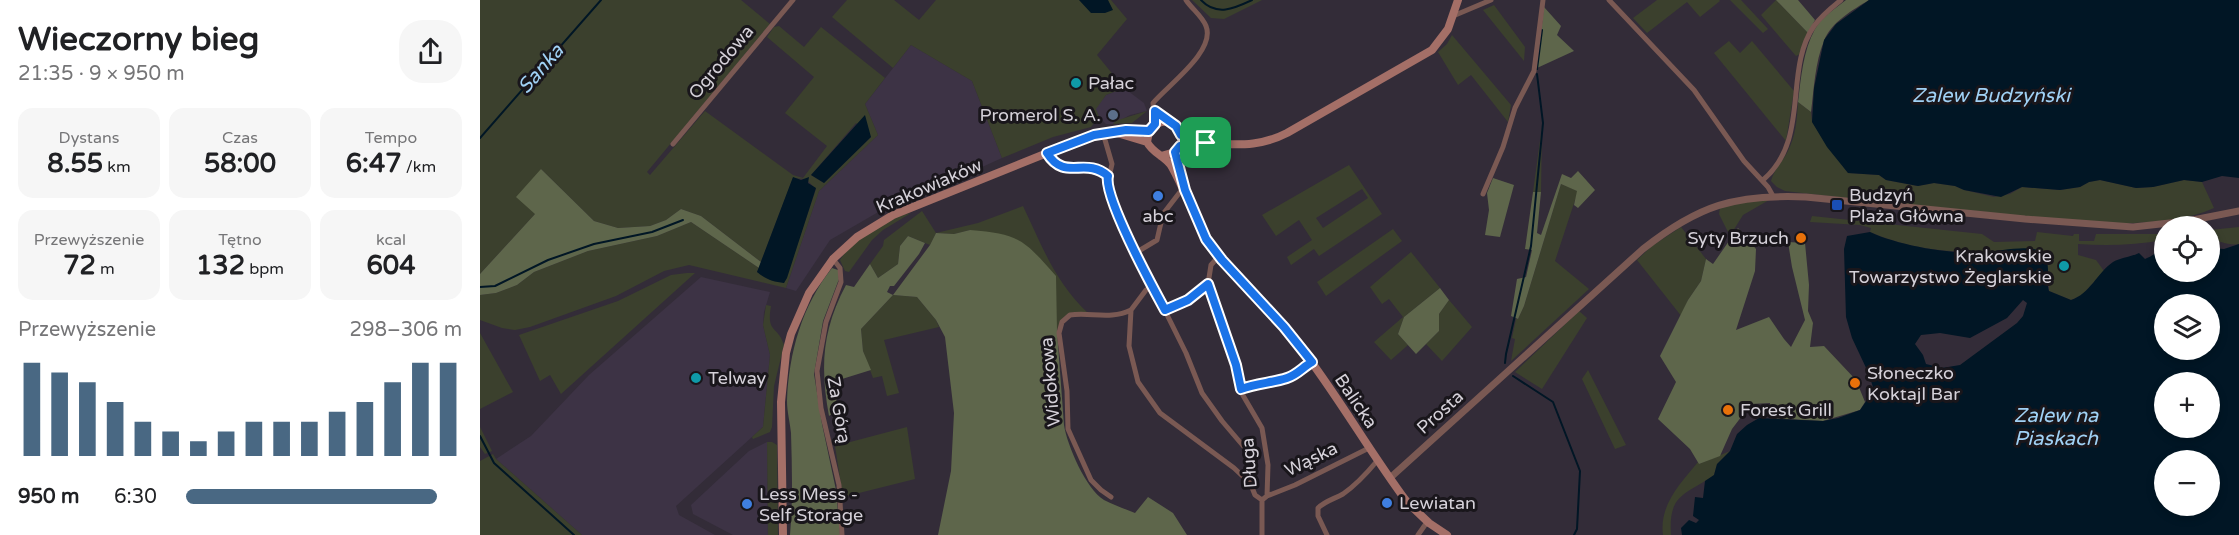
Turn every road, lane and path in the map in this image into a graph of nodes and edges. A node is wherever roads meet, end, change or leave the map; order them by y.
1 (793, 0) edge
2 (1186, 0) edge
3 (1458, 0) edge
4 (1491, 0) edge
5 (1543, 0) edge
6 (1609, 0) edge
7 (1841, 0) edge
8 (1453, 16) junction
9 (1155, 111) junction
10 (1167, 122) junction
11 (1152, 128) junction
12 (1115, 132) junction
13 (1103, 134) junction
14 (1181, 135) junction
15 (1147, 142) junction
16 (1206, 143) junction
17 (673, 144) dead end
18 (1178, 149) junction
19 (1047, 153) junction
20 (1161, 156) junction
21 (1108, 176) junction
22 (1763, 180) junction
23 (1185, 190) junction
24 (1483, 194) dead end
25 (1773, 196) junction
26 (2239, 211) edge
27 (1137, 252) junction
28 (1219, 256) junction
29 (833, 259) junction
30 (1208, 284) junction
31 (1152, 286) junction
32 (1131, 310) junction
33 (1165, 310) junction
34 (1312, 362) junction
35 (1241, 389) junction
36 (1369, 448) junction
37 (1377, 461) junction
38 (1390, 478) junction
39 (1251, 485) junction
40 (1112, 497) dead end
41 (1265, 498) junction
42 (1429, 524) junction
43 (783, 535) edge
44 (842, 535) edge
45 (1262, 535) edge
46 (1327, 535) edge
47 (1418, 535) edge
48 (1447, 535) edge

1 - 17 street, Ogrodowa
2 - 9 street
3 - 8 main road
4 - 8 street
5 - 24 street
6 - 22 street
7 - 22 street
8 - 16 main road
9 - 10 street
9 - 11 street
10 - 11 main road
10 - 14 main road
11 - 12 main road, Krakowiaków
11 - 15 main road
12 - 13 main road, Krakowiaków
12 - 15 main road, Krakowiaków
13 - 19 main road, Krakowiaków
13 - 21 street
14 - 16 main road
14 - 18 main road
15 - 20 main road
16 - 18 main road
18 - 20 main road
18 - 23 main road, Balicka
19 - 21 street
19 - 29 main road, Krakowiaków
20 - 23 main road, Balicka
21 - 27 street
22 - 25 street
23 - 27 street
23 - 28 main road, Balicka
25 - 26 street, Prosta
25 - 38 street, Prosta
27 - 31 street
28 - 30 street
28 - 34 main road, Balicka
29 - 43 main road, Krakowiaków
29 - 44 street, Za Górą
30 - 33 street
30 - 35 street, Długa
31 - 32 street
31 - 33 street
32 - 39 street
32 - 40 street, Widokowa
33 - 39 street
34 - 35 street
34 - 36 main road, Balicka
35 - 41 street, Długa
36 - 37 main road, Balicka
36 - 41 street, Wąska
37 - 38 main road, Balicka
37 - 46 street
38 - 42 main road, Balicka
39 - 41 street
41 - 45 street, Długa
42 - 47 street
42 - 48 main road, Balicka

